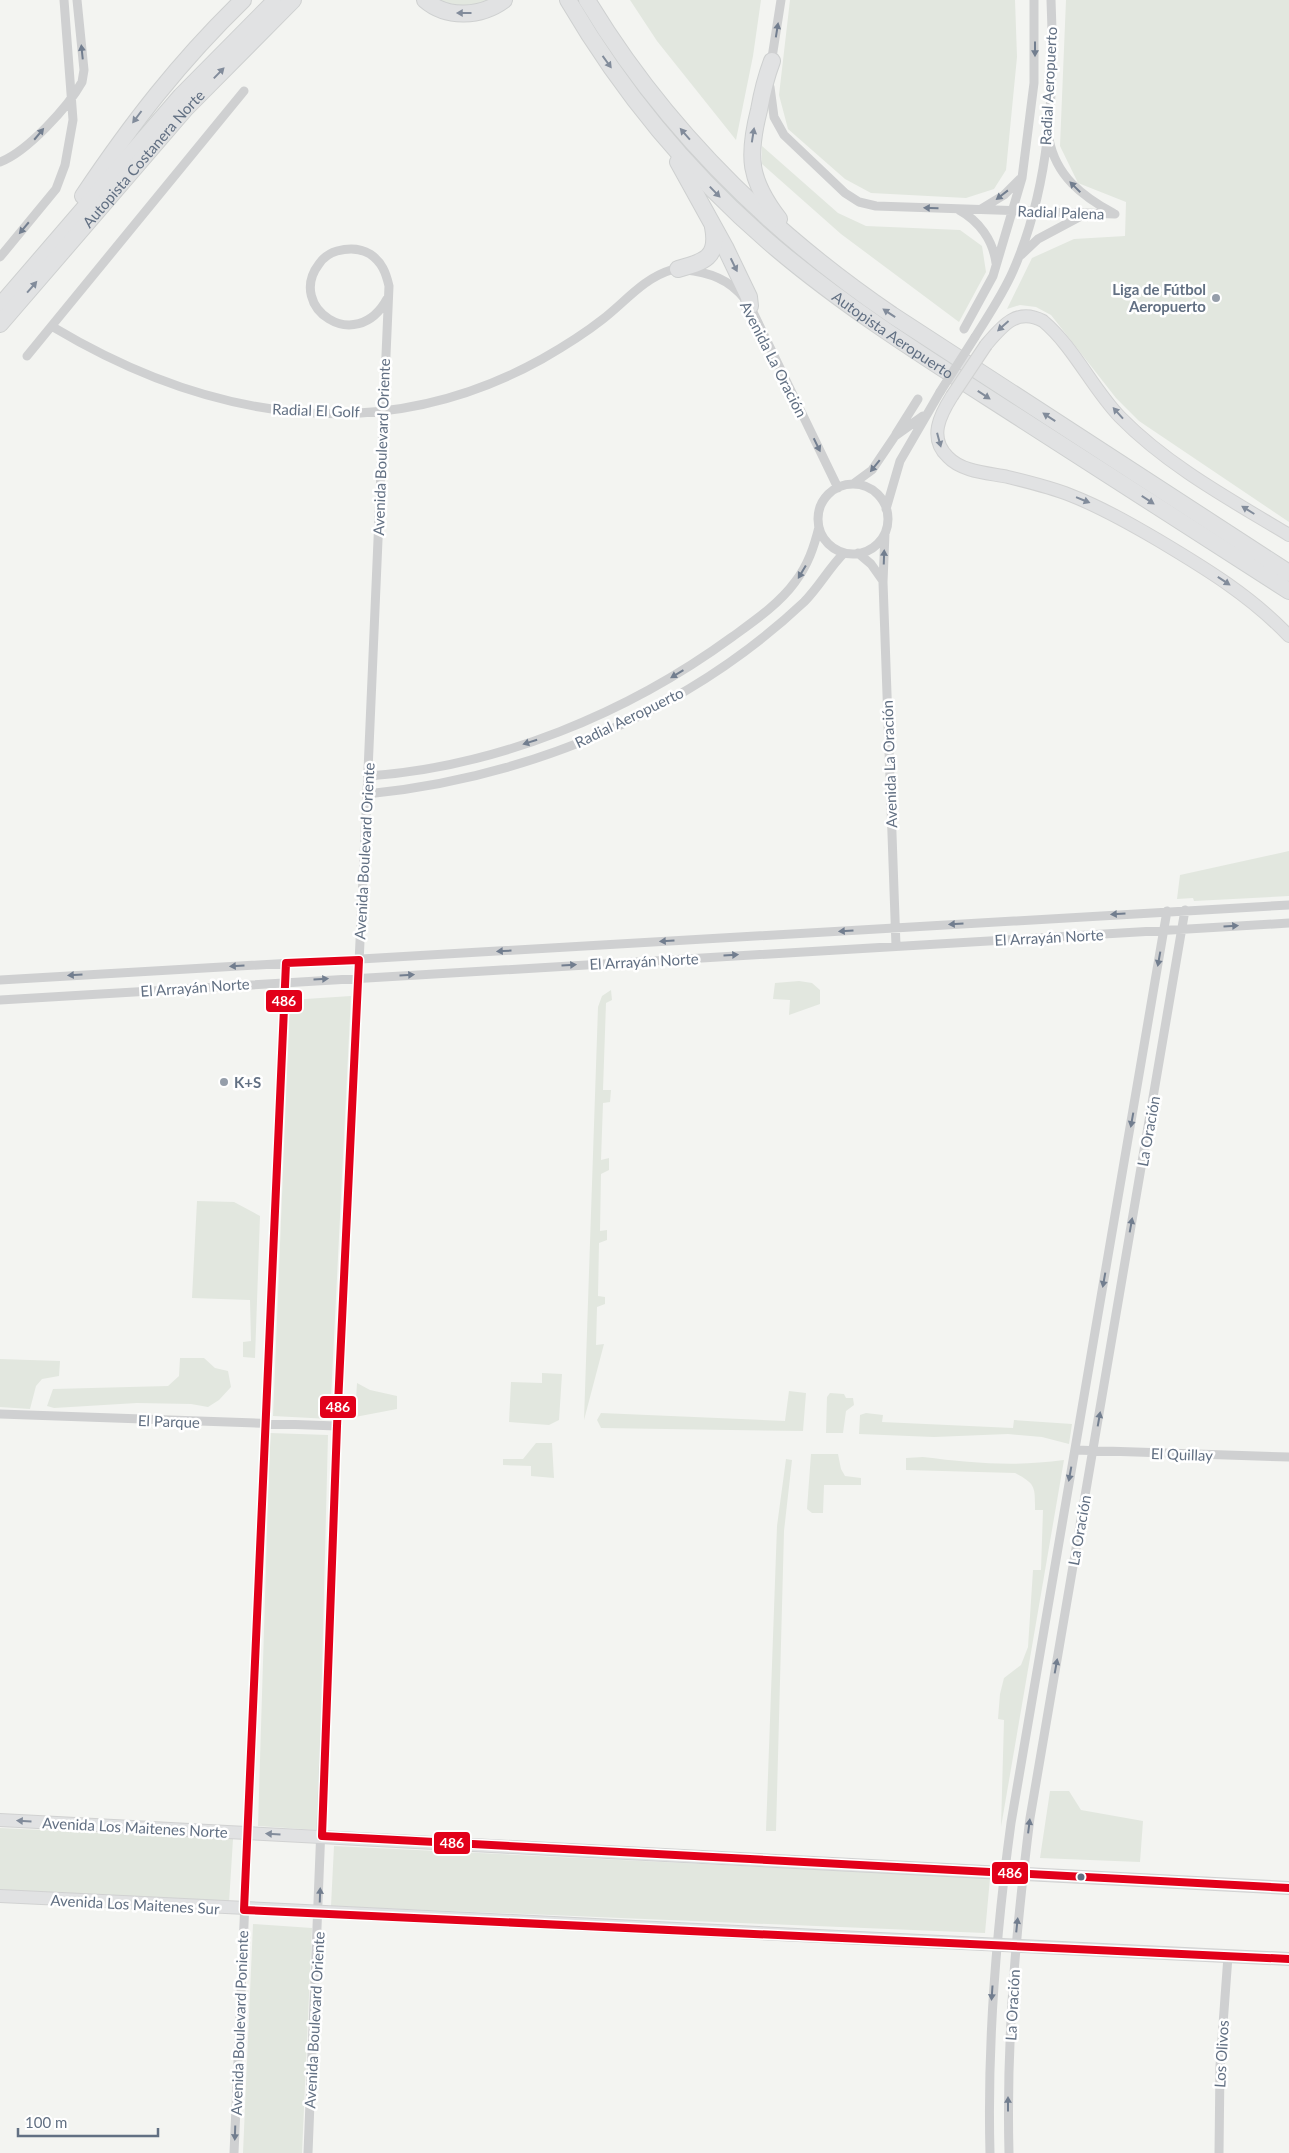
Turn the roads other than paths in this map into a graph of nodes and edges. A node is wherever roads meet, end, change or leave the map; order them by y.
1 (64, 0) edge
2 (77, 0) edge
3 (243, 0) edge
4 (276, 0) edge
5 (293, 0) edge
6 (425, 0) edge
7 (504, 0) edge
8 (568, 0) edge
9 (587, 0) edge
10 (781, 0) edge
11 (1034, 0) edge
12 (1051, 0) edge
13 (772, 61) junction
14 (244, 91) dead end
15 (71, 97) junction
16 (659, 130) junction
17 (1048, 134) junction
18 (0, 162) edge
19 (1022, 178) junction
20 (958, 209) junction
21 (980, 209) junction
22 (1012, 211) junction
23 (1034, 212) junction
24 (1085, 214) junction
25 (713, 227) junction
26 (56, 240) junction
27 (794, 242) junction
28 (0, 257) edge
29 (1019, 258) junction
30 (996, 265) junction
31 (678, 268) junction
32 (386, 299) junction
33 (0, 306) edge
34 (750, 306) junction
35 (0, 324) edge
36 (53, 327) junction
37 (964, 329) dead end
38 (27, 356) dead end
39 (946, 394) junction
40 (918, 399) dead end
41 (931, 406) junction
42 (382, 411) junction
43 (895, 436) junction
44 (853, 484) junction
45 (838, 488) junction
46 (886, 509) junction
47 (819, 527) junction
48 (885, 533) junction
49 (1289, 536) edge
50 (844, 553) junction
51 (858, 553) junction
52 (1258, 562) junction
53 (1289, 565) edge
54 (1289, 573) edge
55 (883, 582) junction
56 (1289, 591) edge
57 (1289, 601) edge
58 (1289, 636) edge
59 (368, 776) junction
60 (368, 794) junction
61 (1289, 904) edge
62 (1185, 910) junction
63 (1167, 911) junction
64 (1289, 922) edge
65 (895, 928) junction
66 (1182, 929) junction
67 (1164, 930) junction
68 (896, 946) junction
69 (359, 960) junction
70 (286, 963) junction
71 (358, 978) junction
72 (0, 980) edge
73 (285, 981) junction
74 (0, 1000) edge
75 (0, 1414) edge
76 (265, 1424) junction
77 (337, 1426) junction
78 (1075, 1450) junction
79 (1093, 1451) junction
80 (1289, 1457) edge
81 (0, 1820) edge
82 (248, 1832) junction
83 (322, 1836) junction
84 (1004, 1872) junction
85 (1023, 1874) junction
86 (1289, 1888) edge
87 (0, 1896) edge
88 (244, 1910) junction
89 (319, 1913) junction
90 (996, 1944) junction
91 (1015, 1945) junction
92 (1228, 1956) junction
93 (1289, 1959) edge
94 (234, 2153) edge
95 (308, 2153) edge
96 (990, 2153) edge
97 (1009, 2153) edge
98 (1219, 2153) edge

1 - 15 street
15 -> 2 street
3 -> 26 highway
4 - 26 highway, Autopista Costanera Norte
35 -> 5 highway, Autopista Costanera Norte
7 -> 6 highway
8 -> 16 highway, Autopista Aeropuerto
27 -> 9 highway, Autopista Aeropuerto
13 -> 10 street, Radial Palena
11 -> 19 street, Radial Aeropuerto
12 - 17 street, Radial Aeropuerto
20 -> 13 street, Radial Palena
27 -> 13 highway
14 - 36 street
18 -> 15 street
15 -> 28 street
16 - 25 highway
16 -> 52 highway, Autopista Aeropuerto
17 - 23 street, Radial Aeropuerto
24 -> 17 street, Radial Palena
19 -> 21 street
19 - 22 street, Radial Aeropuerto
20 - 21 street, Radial Palena
20 - 30 street
21 - 22 street, Radial Palena
22 - 23 street, Radial Palena
22 - 30 street, Radial Aeropuerto
23 - 24 street, Radial Palena
23 - 29 street, Radial Aeropuerto
24 - 29 street, Radial Aeropuerto
25 - 31 highway
25 -> 34 highway
26 - 33 highway, Autopista Costanera Norte
52 -> 27 highway, Autopista Aeropuerto
29 - 39 street, Radial Aeropuerto, bridge
30 - 37 street, Radial Aeropuerto
31 - 34 street, Avenida La Oración
31 - 42 street, Radial El Golf
32 - 32 street
32 - 42 street, Avenida Boulevard Oriente
34 -> 45 street, Avenida La Oración
36 - 38 street
36 - 42 street, Radial El Golf
39 - 41 street, Radial Aeropuerto
49 -> 39 street, bridge
39 -> 58 street
40 - 43 street, Radial Aeropuerto
41 - 43 street, Radial Aeropuerto
41 - 46 street, Radial Aeropuerto
42 - 59 street, Avenida Boulevard Oriente
43 -> 44 street, Radial Aeropuerto
44 - 45 street
44 - 46 street
45 - 47 street
46 - 48 street
47 - 50 street
47 -> 59 street, Radial Aeropuerto
48 - 51 street
55 -> 48 street, Avenida La Oración
50 - 51 street
50 - 60 street, Radial Aeropuerto
51 - 55 street
52 - 53 highway
52 - 54 highway, Autopista Aeropuerto
52 - 56 highway, Autopista Aeropuerto
52 - 57 highway
55 - 65 street, Avenida La Oración
59 - 60 street, Avenida Boulevard Oriente
60 - 69 street, Avenida Boulevard Oriente
61 - 62 street, El Arrayán Norte
62 - 63 street, El Arrayán Norte
62 - 66 street, La Oración
63 -> 65 street, El Arrayán Norte
63 - 67 street, La Oración
66 -> 64 street, El Arrayán Norte
65 - 68 street, Avenida La Oración
65 -> 69 street, El Arrayán Norte
66 - 67 street, El Arrayán Norte
79 -> 66 street, La Oración
67 - 68 street, El Arrayán Norte
67 -> 78 street, La Oración
71 -> 68 street, El Arrayán Norte
69 - 70 street, El Arrayán Norte
69 - 71 street, Avenida Boulevard Oriente
70 -> 72 street, El Arrayán Norte
70 - 73 street, Avenida Boulevard Poniente
73 -> 71 street, El Arrayán Norte
71 - 77 street, Avenida Boulevard Oriente
73 - 74 street, El Arrayán Norte
73 - 76 street, Avenida Boulevard Poniente
75 - 76 street, El Parque
76 - 77 street, El Parque
76 - 82 street, Avenida Boulevard Poniente
77 - 83 street, Avenida Boulevard Oriente
78 - 79 street, El Quillay
78 -> 84 street, La Oración
79 - 80 street, El Quillay
85 -> 79 street, La Oración
82 -> 81 street, Avenida Los Maitenes Norte
83 -> 82 street, Avenida Los Maitenes Norte
82 - 88 street, Avenida Boulevard Poniente
83 - 84 street, Avenida Los Maitenes Norte
89 -> 83 street, Avenida Boulevard Oriente
84 - 85 street, Avenida Los Maitenes Norte
84 - 90 street, La Oración
85 - 86 street, Avenida Los Maitenes Norte
91 -> 85 street, La Oración
87 - 88 street, Avenida Los Maitenes Sur
88 - 89 street, Avenida Los Maitenes Sur
88 -> 94 street, Avenida Boulevard Poniente
89 - 90 street, Avenida Los Maitenes Sur
89 - 95 street, Avenida Boulevard Oriente
90 - 91 street, Avenida Los Maitenes Sur
90 -> 96 street, La Oración
91 - 92 street, Avenida Los Maitenes Sur
97 -> 91 street, La Oración
92 - 93 street, Avenida Los Maitenes Sur
92 - 98 street, Los Olivos

